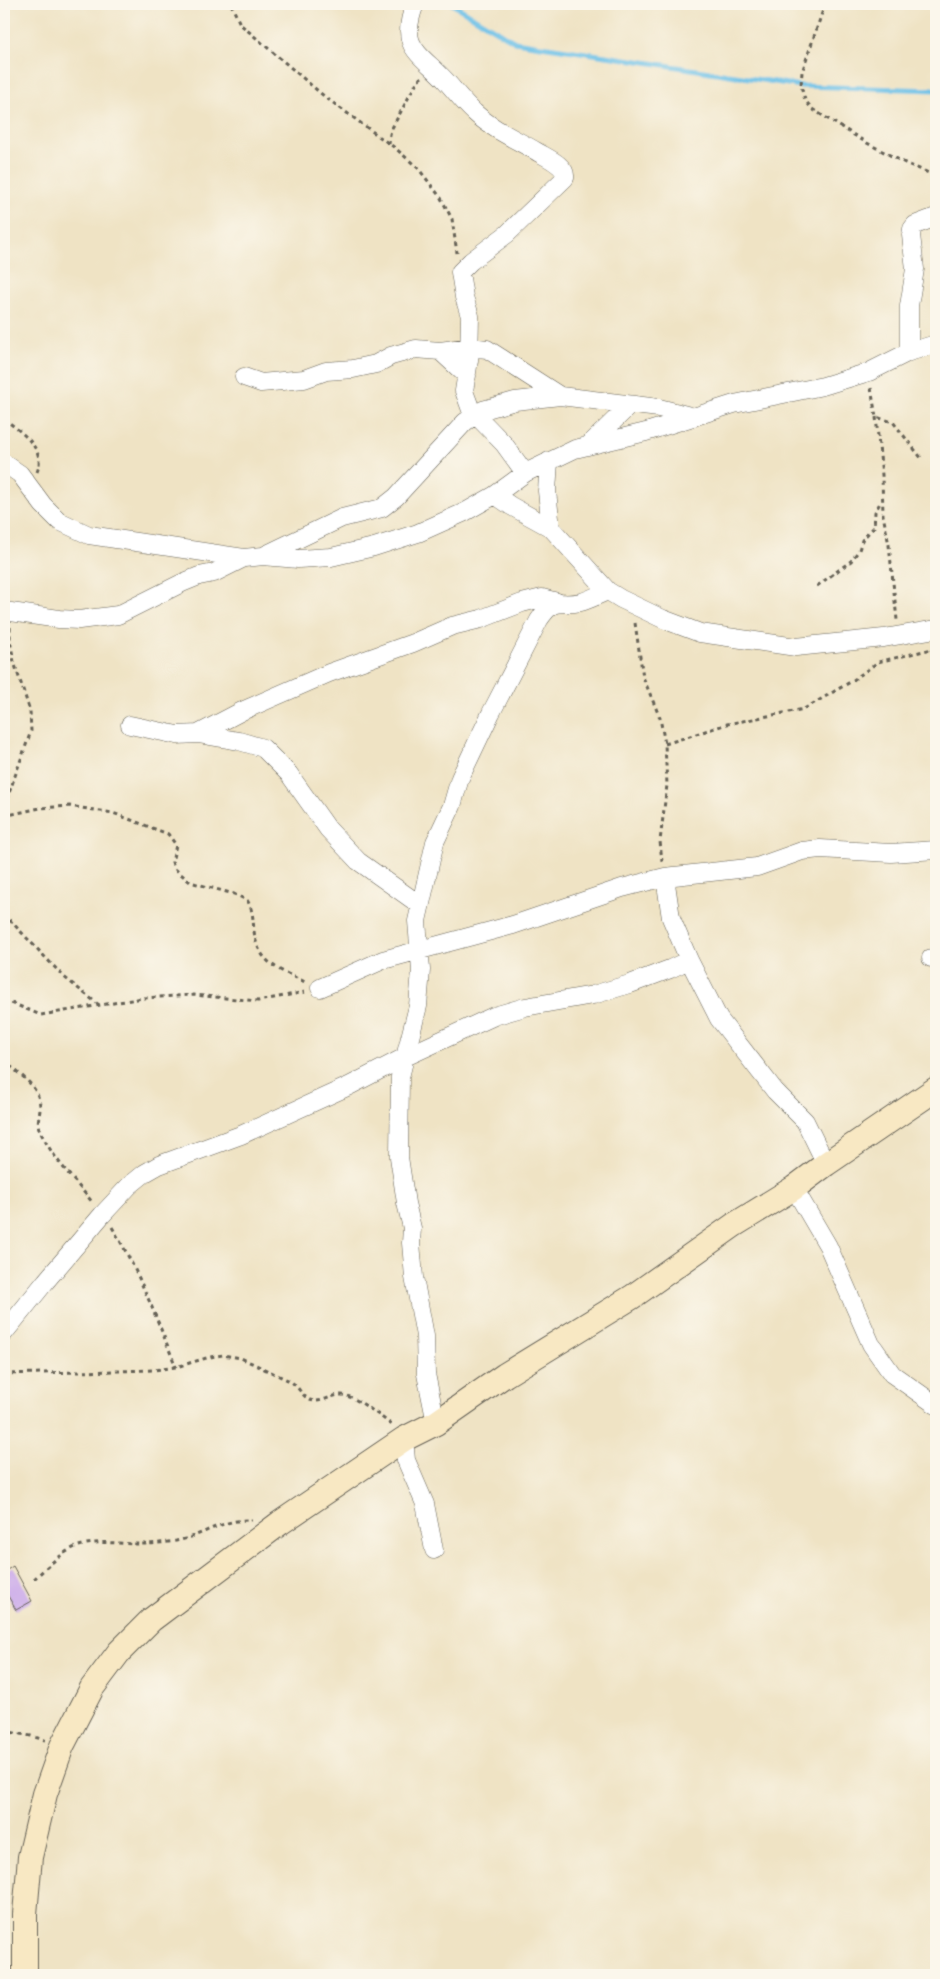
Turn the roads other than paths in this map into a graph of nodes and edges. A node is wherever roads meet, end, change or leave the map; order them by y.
1 (415, 4) edge
2 (936, 217) edge
3 (936, 344) edge
4 (470, 347) junction
5 (440, 351) junction
6 (909, 352) junction
7 (467, 376) junction
8 (244, 377) dead end
9 (560, 396) junction
10 (630, 405) junction
11 (476, 414) junction
12 (694, 417) junction
13 (588, 446) junction
14 (549, 461) junction
15 (4, 463) edge
16 (525, 473) junction
17 (495, 495) junction
18 (551, 528) junction
19 (264, 556) junction
20 (244, 558) junction
21 (614, 595) junction
22 (557, 602) junction
23 (7, 611) edge
24 (936, 629) edge
25 (130, 725) dead end
26 (198, 734) junction
27 (936, 850) edge
28 (665, 877) junction
29 (420, 905) junction
30 (419, 950) junction
31 (689, 960) junction
32 (320, 988) road end
33 (405, 1057) junction
34 (936, 1090) edge
35 (826, 1164) junction
36 (794, 1188) junction
37 (4, 1333) edge
38 (936, 1405) edge
39 (436, 1423) junction
40 (404, 1438) junction
41 (434, 1550) dead end
42 (25, 1975) edge

1 - 4 street
2 - 6 street
3 - 6 street
4 - 5 street
4 - 7 street
4 - 9 street
5 - 7 street
5 - 8 street
6 - 12 street
7 - 11 street
9 - 10 street
9 - 11 street
10 - 12 street
10 - 13 street
11 - 16 street
11 - 19 street
12 - 13 street
13 - 14 street
14 - 16 street
14 - 18 street
15 - 20 street
16 - 17 street
17 - 18 street
17 - 19 street
18 - 21 street
19 - 20 street
20 - 23 street
21 - 22 street
21 - 24 street
22 - 26 street
22 - 29 street
25 - 26 street
26 - 29 street
27 - 28 street
28 - 30 street
28 - 31 street
29 - 30 street
30 - 32 street
30 - 33 street
31 - 33 street
31 - 35 street
33 - 37 street
33 - 39 street
34 - 35 street
35 - 36 street
36 - 38 street
36 - 39 street
39 - 40 street
40 - 41 street
40 - 42 street

